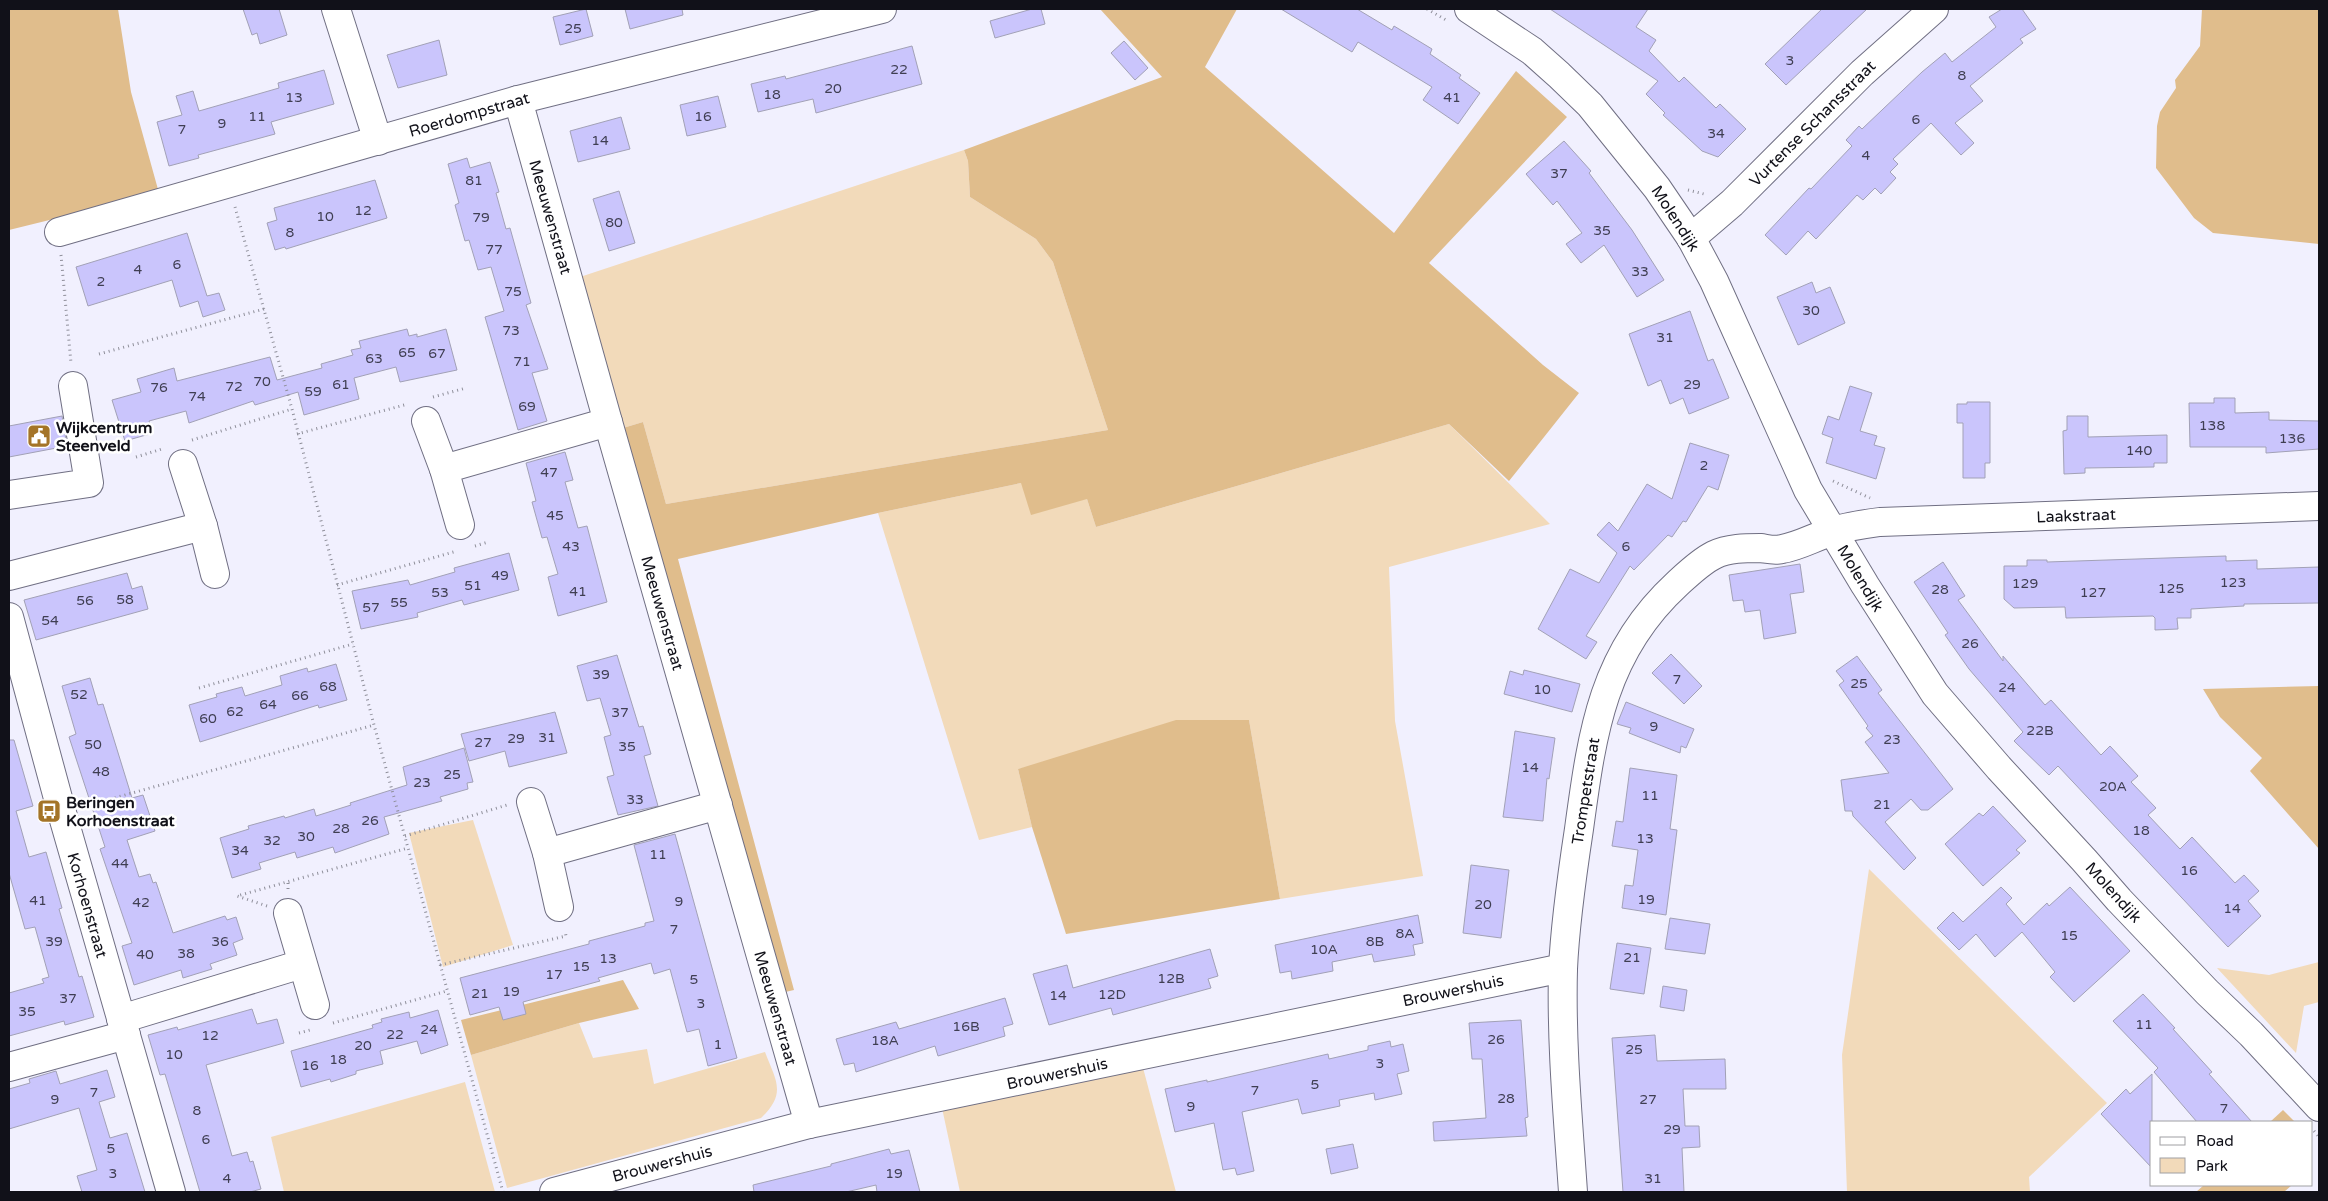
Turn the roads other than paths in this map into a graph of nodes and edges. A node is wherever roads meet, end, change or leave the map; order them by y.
1 (336, 9) edge
2 (882, 9) edge
3 (1934, 9) edge
4 (1462, 17) edge
5 (518, 100) junction
6 (378, 141) junction
7 (60, 232) road end
8 (1691, 238) junction
9 (73, 386) road end
10 (422, 407) road end
11 (608, 422) junction
12 (179, 451) road end
13 (444, 469) junction
14 (9, 495) edge
15 (2319, 506) edge
16 (203, 526) junction
17 (1833, 531) junction
18 (467, 540) road end
19 (215, 574) dead end
20 (9, 576) edge
21 (9, 618) edge
22 (12, 647) edge
23 (531, 802) road end
24 (718, 805) junction
25 (547, 853) junction
26 (559, 906) road end
27 (288, 913) road end
28 (302, 964) junction
29 (1563, 968) junction
30 (320, 1019) road end
31 (124, 1027) junction
32 (9, 1067) edge
33 (2319, 1107) edge
34 (809, 1124) junction
35 (171, 1192) edge
36 (554, 1192) edge
37 (1573, 1192) edge

1 - 6 street
2 - 5 street, Roerdompstraat
3 - 8 street, Vurtense Schansstraat
4 - 8 street, Molendijk
5 - 6 street, Roerdompstraat
5 - 11 street, Meeuwenstraat
6 - 7 street, Roerdompstraat
8 - 17 street, Molendijk
9 - 14 street
10 - 13 street
11 - 13 street
11 - 24 street, Meeuwenstraat
12 - 16 street
13 - 18 street
15 - 17 street, Laakstraat
16 - 19 street
16 - 20 street
17 - 29 street, Trompetstraat
17 - 33 street, Molendijk
21 - 22 street, Korhoenstraat
22 - 31 street, Korhoenstraat
23 - 25 street
24 - 25 street
24 - 34 street, Meeuwenstraat
25 - 26 street
27 - 28 street
28 - 30 street
28 - 31 street
29 - 34 street, Brouwershuis
29 - 37 street, Trompetstraat
31 - 32 street
31 - 35 street, Korhoenstraat
34 - 36 street, Brouwershuis

